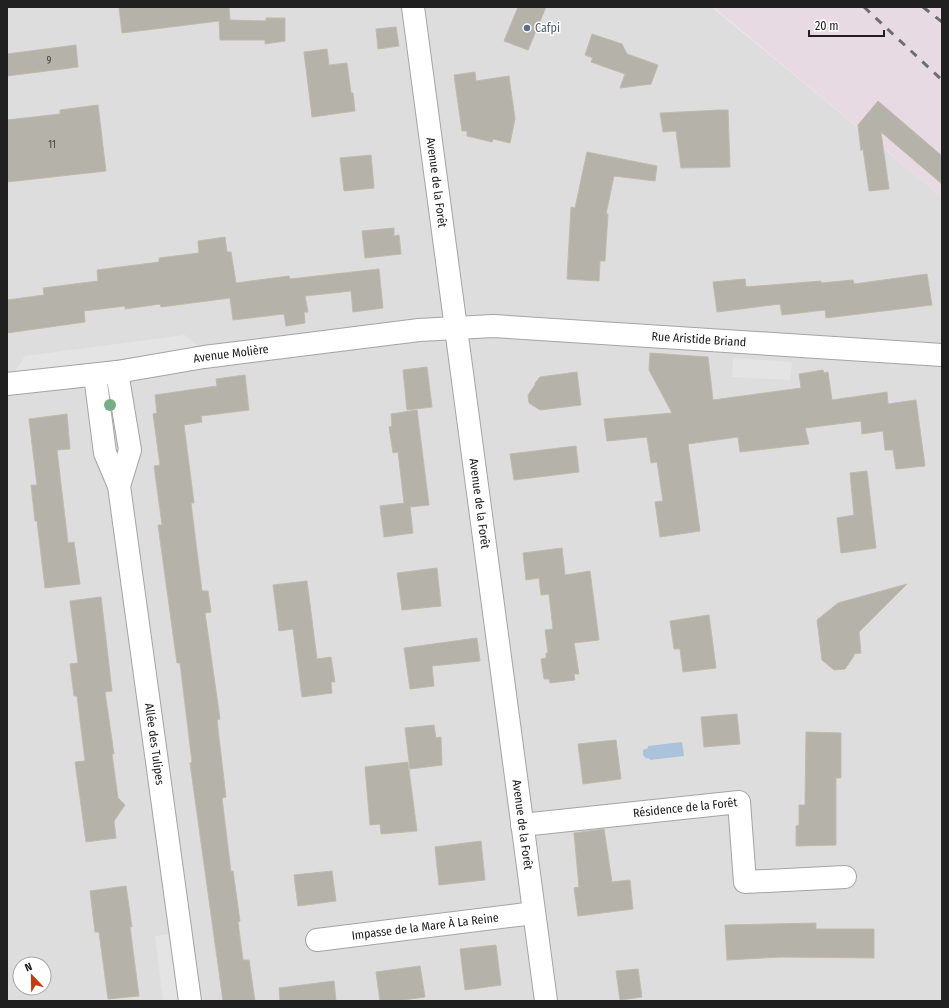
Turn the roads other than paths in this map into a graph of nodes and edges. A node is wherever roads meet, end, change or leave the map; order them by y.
1 (413, 7) edge
2 (456, 328) junction
3 (942, 355) edge
4 (117, 372) junction
5 (95, 375) junction
6 (7, 384) edge
7 (120, 486) junction
8 (522, 825) junction
9 (845, 877) dead end
10 (534, 912) junction
11 (316, 940) dead end
12 (190, 1001) edge
13 (546, 1001) edge

1 - 2 street, Avenue de la Forêt
2 - 3 street, Rue Aristide Briand
2 - 4 street, Avenue Molière
2 - 8 street, Avenue de la Forêt
4 - 5 street, Avenue Molière
4 - 7 street, Allée des Tulipes
5 - 6 street, Avenue Molière
5 - 7 street, Allée des Tulipes
7 - 12 street, Allée des Tulipes
8 - 9 street, Résidence de la Forêt
8 - 10 street, Avenue de la Forêt
10 - 11 street, Impasse de la Mare À La Reine
10 - 13 street, Avenue de la Forêt

